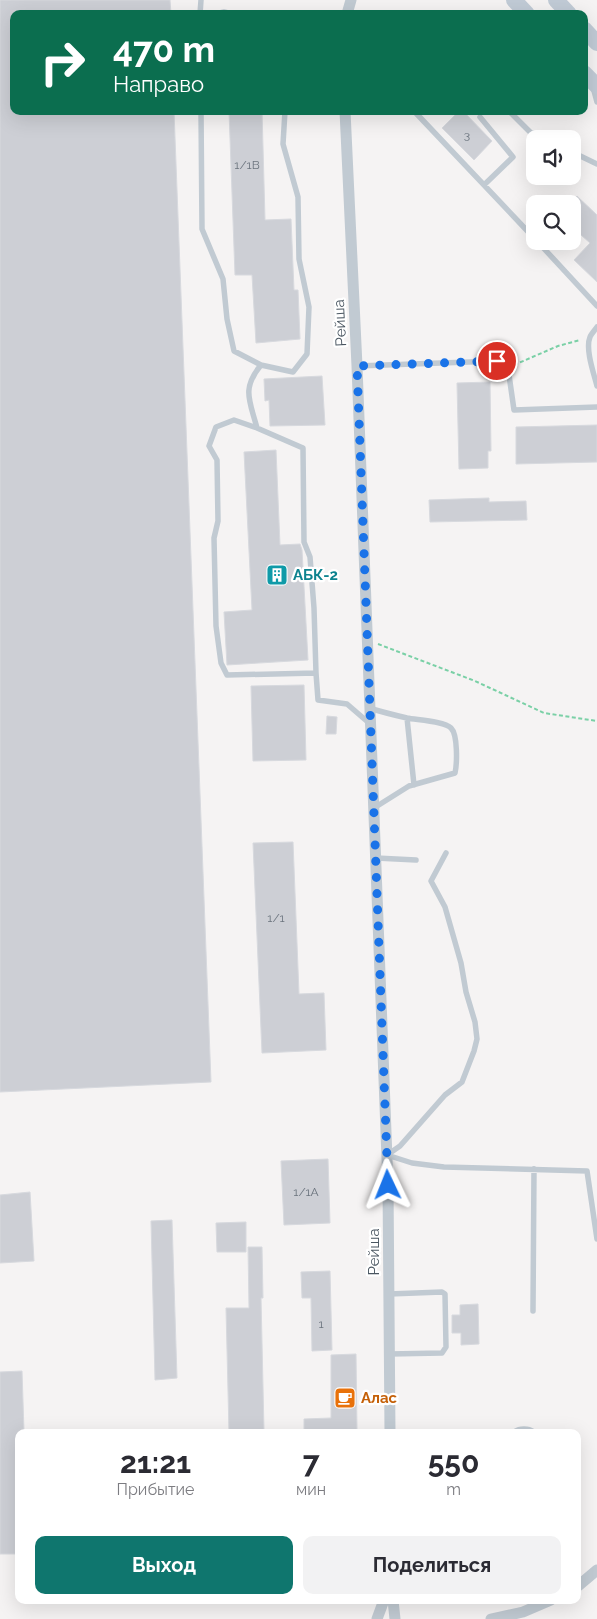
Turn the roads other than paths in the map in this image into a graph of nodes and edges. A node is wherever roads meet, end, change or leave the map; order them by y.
1 (514, 0) edge
2 (556, 0) edge
3 (523, 10) edge
4 (565, 10) edge
5 (588, 33) edge
6 (597, 43) edge
7 (591, 80) edge
8 (597, 102) edge
9 (201, 115) edge
10 (285, 115) edge
11 (345, 115) edge
12 (418, 115) edge
13 (513, 115) edge
14 (480, 117) dead end
15 (528, 130) edge
16 (581, 156) edge
17 (597, 164) edge
18 (484, 184) junction
19 (526, 229) edge
20 (545, 250) edge
21 (597, 306) edge
22 (597, 327) edge
23 (260, 366) junction
24 (357, 366) junction
25 (597, 386) edge
26 (597, 407) edge
27 (257, 428) junction
28 (316, 673) junction
29 (369, 708) junction
30 (408, 718) junction
31 (369, 723) junction
32 (414, 785) junction
33 (373, 809) junction
34 (446, 853) dead end
35 (375, 858) junction
36 (416, 860) dead end
37 (387, 1155) junction
38 (534, 1169) junction
39 (597, 1239) edge
40 (389, 1294) junction
41 (533, 1311) dead end
42 (389, 1354) junction
43 (390, 1429) edge
44 (597, 1570) edge
45 (581, 1583) edge
46 (383, 1604) edge
47 (393, 1604) edge
48 (542, 1604) edge
49 (377, 1619) edge
50 (395, 1619) edge
51 (491, 1619) edge

1 - 3 main road
2 - 4 main road
5 - 6 main road
7 - 8 lane
9 - 23 lane
10 - 23 lane
11 - 24 street, Рейша
12 - 18 lane
13 - 15 lane
14 - 18 lane
16 - 17 lane
18 - 19 lane
20 - 21 lane
22 - 25 lane
23 - 27 lane
24 - 26 lane
24 - 29 street, Рейша
27 - 28 lane
27 - 28 lane
28 - 31 lane
29 - 30 lane
29 - 31 street, Рейша
30 - 32 lane
30 - 32 lane
31 - 33 street, Рейша
32 - 33 lane
33 - 35 street, Рейша
34 - 37 lane
35 - 36 lane
35 - 37 street, Рейша
37 - 38 lane
37 - 40 street, Рейша
38 - 39 lane
38 - 41 lane
40 - 42 street, Рейша
40 - 42 lane
42 - 43 street, Рейша
44 - 45 street
46 - 49 street
47 - 50 street
48 - 51 street

